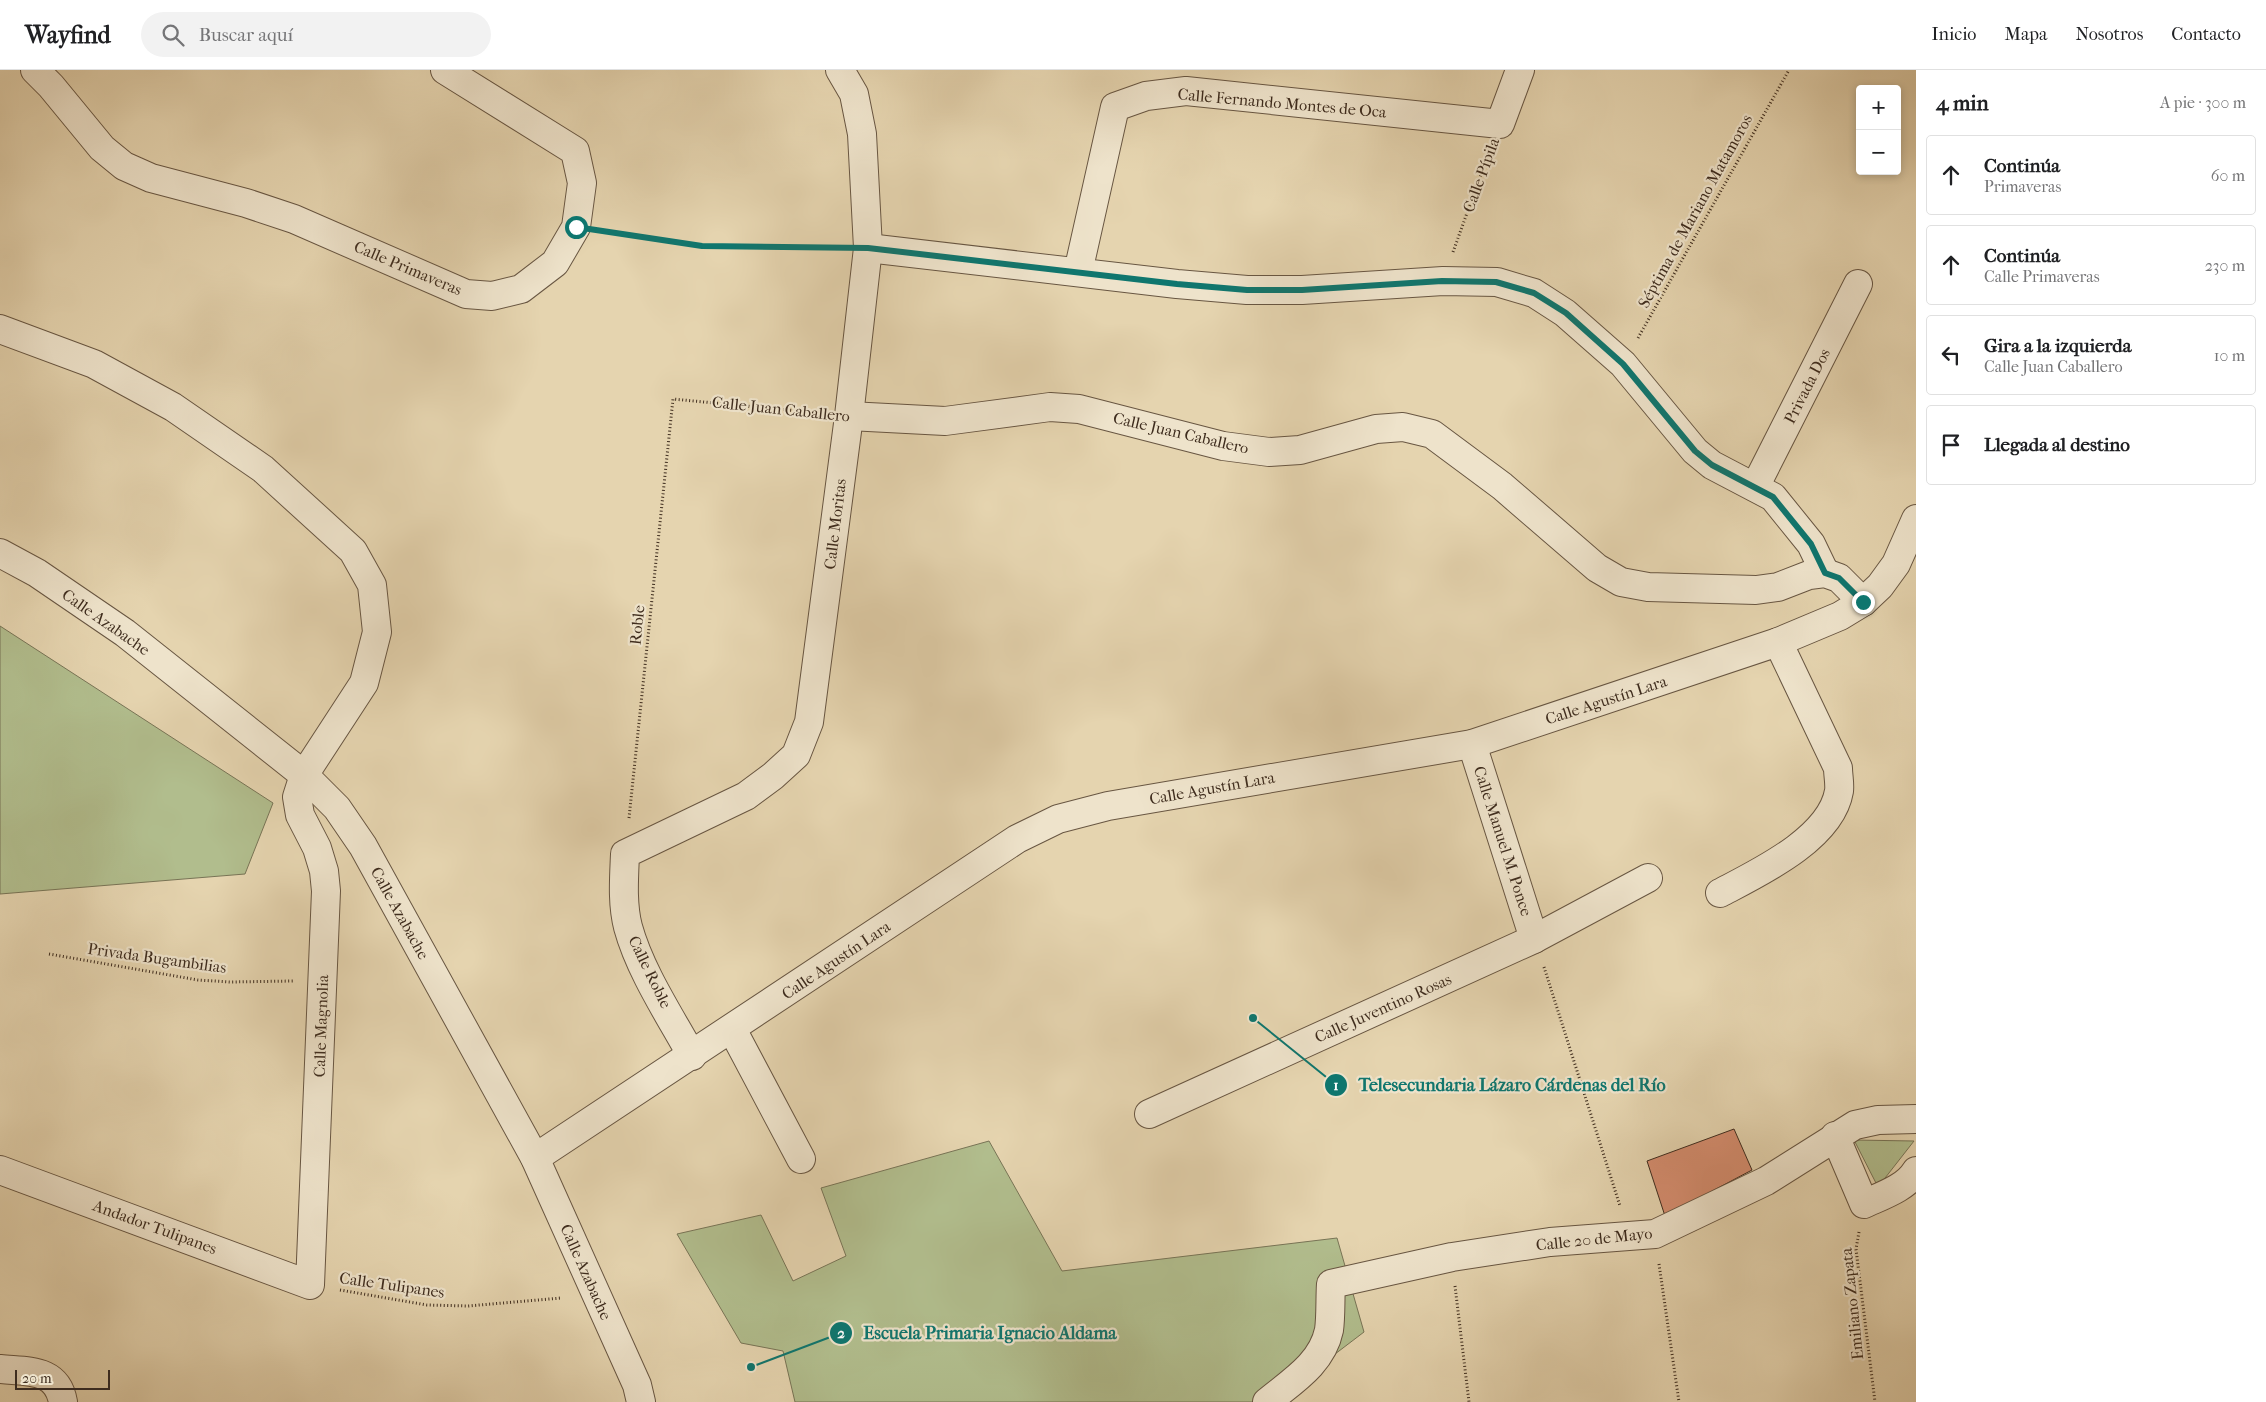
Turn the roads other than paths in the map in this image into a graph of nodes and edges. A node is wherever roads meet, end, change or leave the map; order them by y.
1 (35, 70) edge
2 (445, 70) edge
3 (840, 70) edge
4 (1520, 70) edge
5 (1500, 124) joint
6 (868, 248) junction
7 (1078, 272) junction
8 (1858, 284) dead end
9 (0, 329) edge
10 (849, 416) junction
11 (1755, 487) junction
12 (1916, 519) edge
13 (0, 554) edge
14 (1906, 560) edge
15 (1825, 573) junction
16 (1863, 602) junction
17 (1778, 642) junction
18 (1472, 744) junction
19 (304, 775) junction
20 (625, 854) joint
21 (1648, 878) dead end
22 (1720, 893) dead end
23 (1534, 938) junction
24 (732, 1029) junction
25 (692, 1056) junction
26 (1149, 1114) dead end
27 (1916, 1119) edge
28 (1835, 1136) junction
29 (535, 1158) junction
30 (801, 1159) dead end
31 (0, 1170) edge
32 (1916, 1171) edge
33 (310, 1285) joint
34 (0, 1368) edge
35 (59, 1391) edge
36 (641, 1402) edge
37 (1267, 1402) edge

1 - 2 street, Calle Primaveras
3 - 6 street, Calle Moritas
4 - 5 street, Calle Pípila
5 - 7 street, Calle Fernando Montes de Oca
6 - 7 street
6 - 10 street, Calle Moritas
7 - 11 street
8 - 11 street, Privada Dos
9 - 19 street, Calle Magnolia
10 - 15 street, Calle Juan Caballero
10 - 20 street, Calle Moritas
11 - 15 street
12 - 14 street, Calle Agustín Lara
13 - 19 street, Calle Azabache
14 - 16 street, Calle Agustín Lara
15 - 16 street
16 - 17 street, Calle Agustín Lara
17 - 18 street, Calle Agustín Lara
17 - 22 street
18 - 23 street, Calle Manuel M. Ponce
18 - 24 street, Calle Agustín Lara
19 - 29 street, Calle Azabache
19 - 33 street, Calle Magnolia
20 - 25 street, Calle Roble
21 - 23 street, Calle Juventino Rosas
23 - 26 street, Calle Juventino Rosas
24 - 25 street, Calle Agustín Lara
24 - 30 street
25 - 29 street, Calle Agustín Lara
27 - 28 street, Calle 20 de Mayo
28 - 32 street
28 - 37 street, Calle 20 de Mayo
29 - 36 street, Calle Azabache
31 - 33 street, Andador Tulipanes
34 - 35 street

